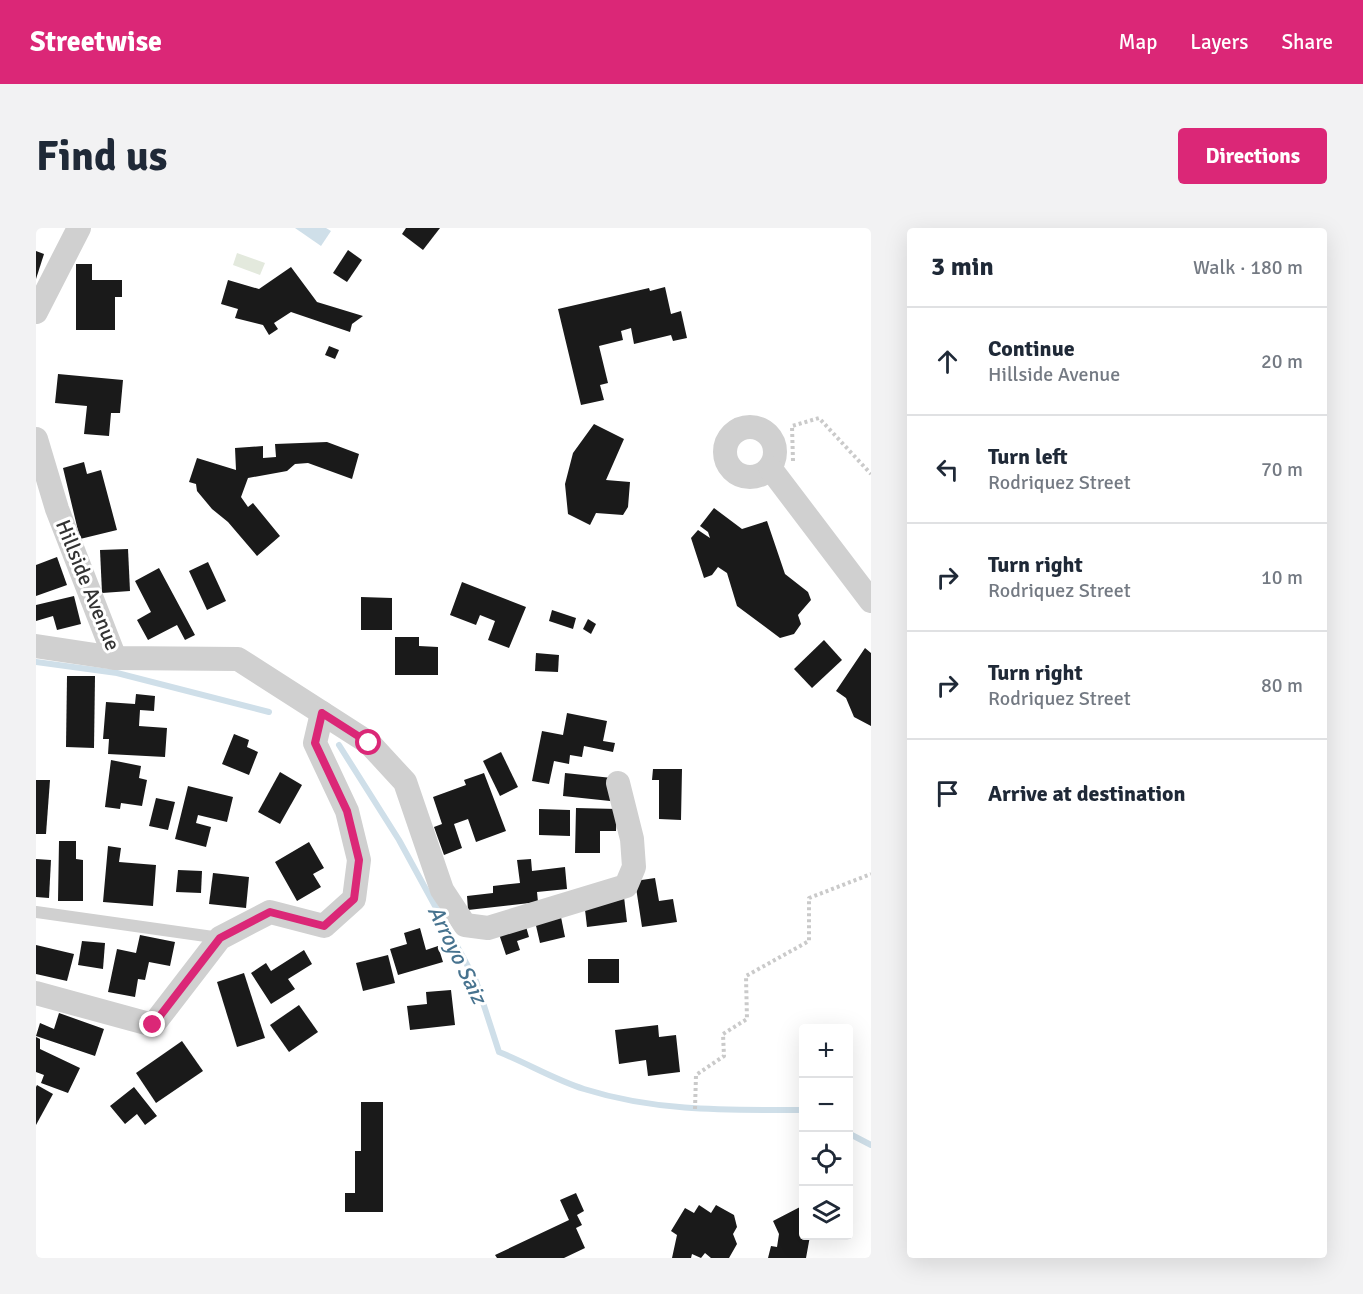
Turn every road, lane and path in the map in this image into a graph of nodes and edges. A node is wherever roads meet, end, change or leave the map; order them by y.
1 (79, 228) edge
2 (36, 312) edge
3 (36, 439) edge
4 (770, 468) dead end
5 (798, 469) dead end
6 (871, 474) edge
7 (871, 601) edge
8 (36, 646) edge
9 (115, 658) junction
10 (322, 713) junction
11 (618, 783) dead end
12 (871, 874) edge
13 (36, 912) edge
14 (220, 938) junction
15 (36, 993) edge
16 (695, 1109) dead end

1 - 2 street
3 - 9 street, Hillside Avenue
4 - 7 street
5 - 6 path
8 - 9 street
9 - 10 street, Hillside Avenue
10 - 11 street, Hillside Avenue
10 - 14 street
12 - 16 path
13 - 14 lane
14 - 15 street

